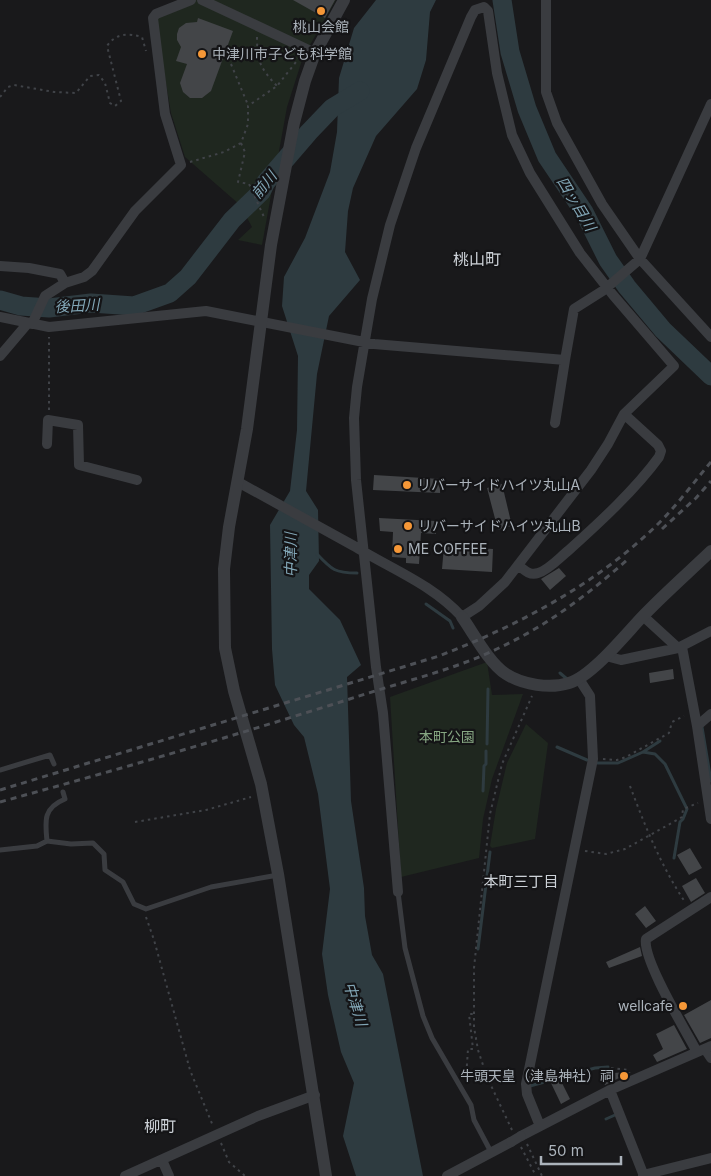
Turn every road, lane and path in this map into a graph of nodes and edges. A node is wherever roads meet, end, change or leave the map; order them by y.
1 (191, 0) edge
2 (202, 0) edge
3 (344, 0) edge
4 (546, 0) edge
5 (257, 37) dead end
6 (310, 51) junction
7 (147, 54) dead end
8 (231, 64) dead end
9 (277, 86) junction
10 (0, 97) edge
11 (711, 104) edge
12 (248, 106) junction
13 (241, 143) junction
14 (181, 164) junction
15 (265, 219) dead end
16 (638, 261) junction
17 (0, 266) edge
18 (65, 284) junction
19 (610, 284) junction
20 (0, 317) edge
21 (31, 322) junction
22 (266, 322) junction
23 (49, 327) junction
24 (711, 337) edge
25 (361, 341) junction
26 (0, 356) edge
27 (565, 360) junction
28 (624, 414) junction
29 (48, 420) junction
30 (555, 423) dead end
31 (48, 444) dead end
32 (137, 480) dead end
33 (238, 482) junction
34 (711, 551) edge
35 (364, 552) junction
36 (518, 565) junction
37 (643, 616) junction
38 (462, 617) junction
39 (711, 631) edge
40 (680, 647) junction
41 (606, 656) junction
42 (578, 679) junction
43 (537, 684) junction
44 (693, 712) junction
45 (711, 714) edge
46 (697, 726) junction
47 (593, 759) junction
48 (54, 764) dead end
49 (0, 770) edge
50 (630, 786) dead end
51 (63, 792) dead end
52 (263, 793) junction
53 (688, 806) dead end
54 (711, 819) edge
55 (135, 822) dead end
56 (649, 836) junction
57 (47, 841) junction
58 (575, 849) junction
59 (0, 850) edge
60 (278, 874) junction
61 (398, 892) joint
62 (711, 897) edge
63 (142, 907) junction
64 (690, 910) junction
65 (474, 1014) junction
66 (704, 1049) edge
67 (711, 1058) edge
68 (462, 1088) junction
69 (610, 1090) junction
70 (315, 1095) junction
71 (540, 1126) junction
72 (217, 1134) junction
73 (519, 1141) junction
74 (491, 1153) junction
75 (711, 1158) edge
76 (162, 1160) junction
77 (460, 1173) edge
78 (125, 1176) edge
79 (169, 1176) edge
80 (245, 1176) edge
81 (326, 1176) edge
82 (447, 1176) edge
83 (536, 1176) edge
84 (542, 1176) edge
85 (644, 1176) edge

1 - 14 street
2 - 6 street
3 - 6 street
4 - 16 street
5 - 9 path
6 - 9 path
6 - 22 street
7 - 10 path
8 - 12 path
9 - 12 path
11 - 16 street
12 - 13 path
13 - 14 path
13 - 15 path
14 - 18 street
16 - 19 street
16 - 24 street
17 - 18 street
18 - 21 street
19 - 25 street
19 - 27 street
19 - 28 street
20 - 21 street
21 - 23 street
21 - 26 street
22 - 23 street
22 - 25 street
22 - 33 street
23 - 29 path
25 - 27 street
25 - 35 street
27 - 30 street
28 - 36 street
28 - 36 street
29 - 31 street
29 - 32 street
33 - 35 street
33 - 52 street
34 - 37 street
35 - 38 street
35 - 61 street
36 - 38 street
37 - 40 street
37 - 41 street
38 - 43 street
39 - 40 street
40 - 41 street
40 - 44 street
41 - 42 street
42 - 43 street
42 - 47 street
43 - 65 path
44 - 46 street
44 - 47 path
45 - 46 street
46 - 54 street
47 - 58 street
48 - 49 lane
50 - 56 path
51 - 57 lane
52 - 55 path
52 - 60 street
53 - 56 path
56 - 58 path
56 - 64 path
57 - 59 lane
57 - 63 lane
58 - 71 street
60 - 63 lane
60 - 70 street
61 - 68 lane
62 - 64 street
63 - 72 path
64 - 66 street
65 - 68 path
65 - 73 path
66 - 67 street
66 - 69 street
68 - 74 lane
69 - 71 street
69 - 85 street
70 - 72 street
70 - 81 street
71 - 73 street
72 - 76 street
72 - 80 path
73 - 74 street
73 - 83 path
73 - 84 path
74 - 77 street
75 - 85 street
76 - 78 street
76 - 79 street
77 - 82 street

